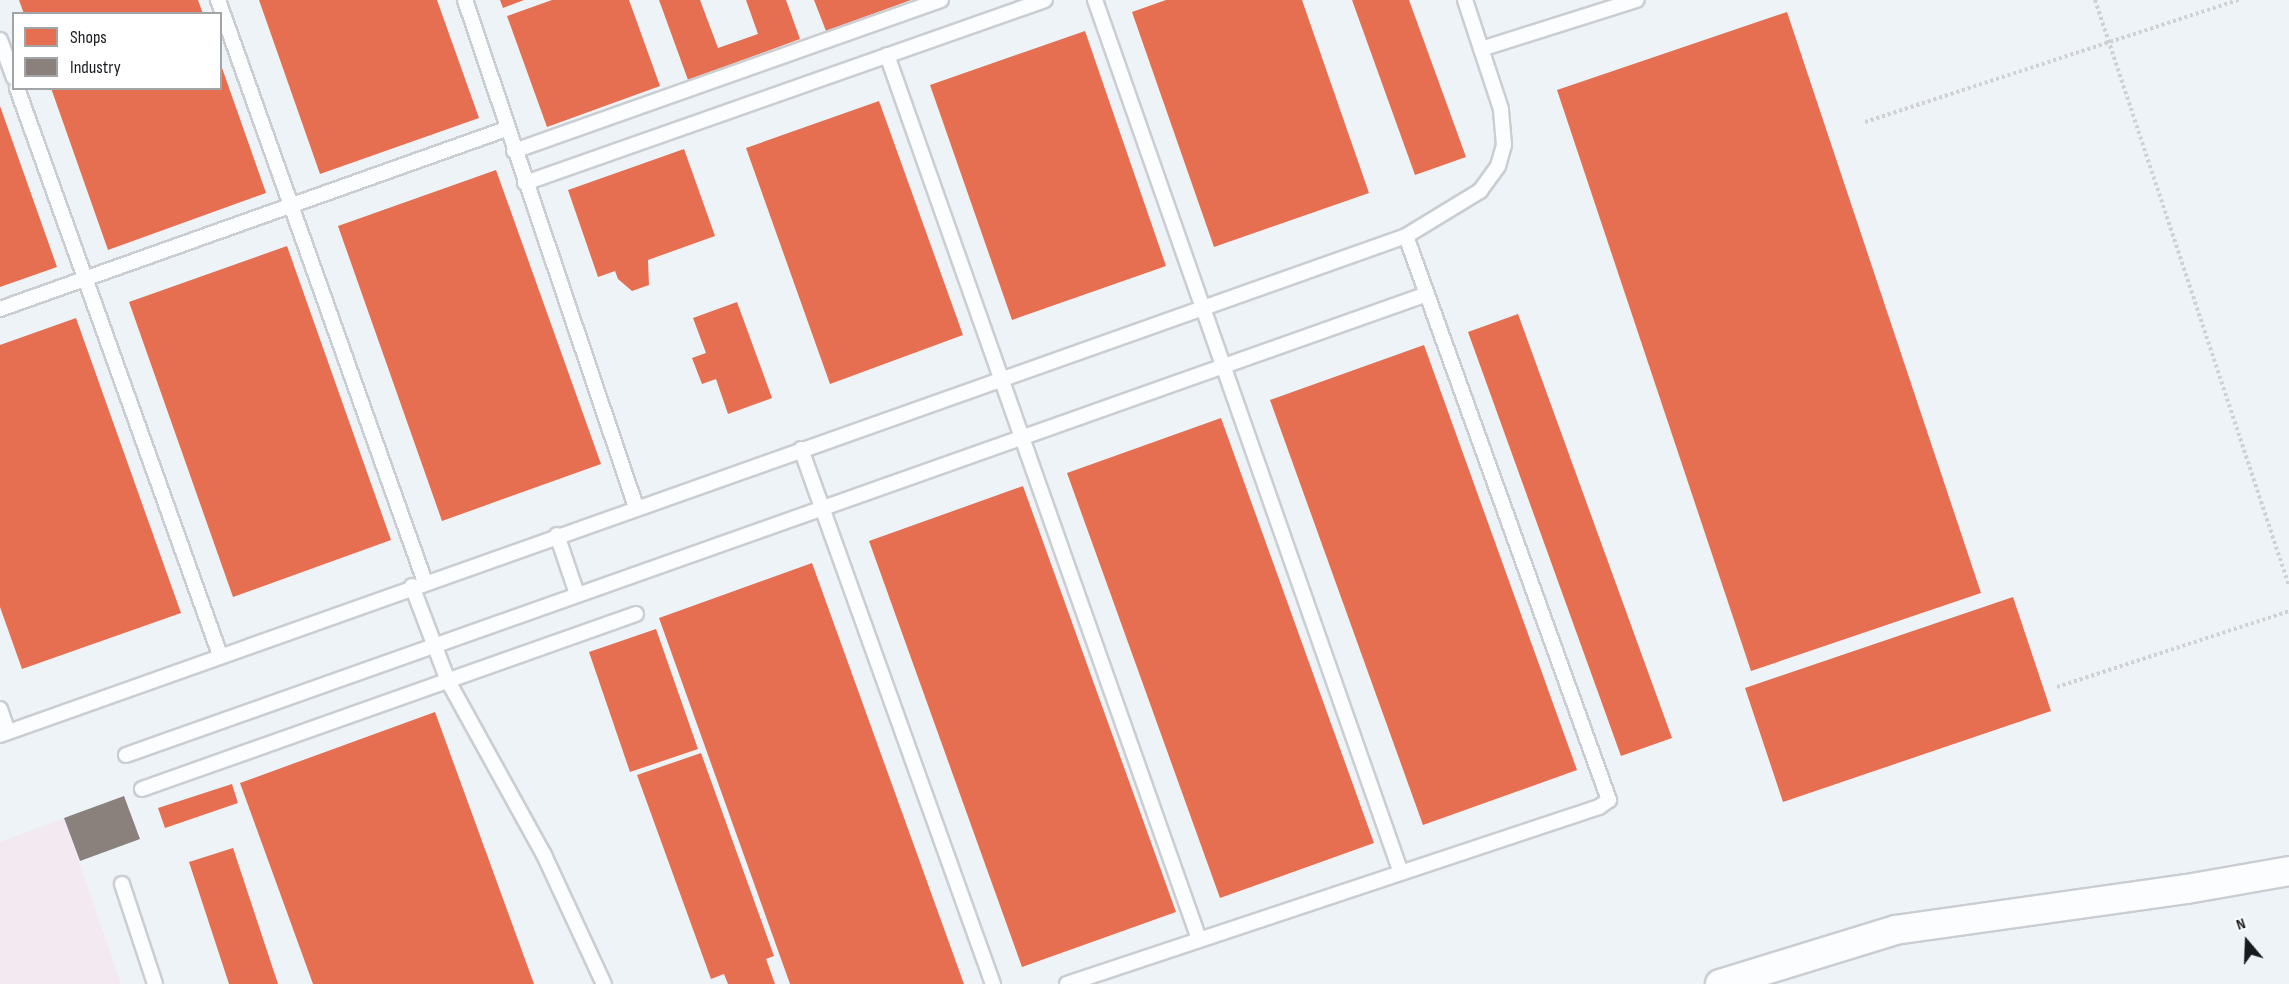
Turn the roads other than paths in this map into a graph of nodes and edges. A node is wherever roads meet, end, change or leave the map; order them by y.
1 (218, 0) edge
2 (465, 0) edge
3 (941, 0) edge
4 (1045, 0) edge
5 (1095, 0) edge
6 (1465, 0) edge
7 (1636, 0) edge
8 (0, 40) edge
9 (1481, 49) junction
10 (887, 56) junction
11 (12, 73) edge
12 (18, 90) edge
13 (506, 129) junction
14 (514, 151) junction
15 (525, 183) junction
16 (292, 205) junction
17 (1406, 236) junction
18 (85, 279) junction
19 (1427, 294) junction
20 (1202, 308) junction
21 (0, 309) edge
22 (1223, 367) junction
23 (1001, 379) junction
24 (1021, 437) junction
25 (801, 449) junction
26 (636, 507) junction
27 (821, 508) junction
28 (557, 535) junction
29 (418, 584) junction
30 (577, 594) junction
31 (636, 614) dead end
32 (433, 645) junction
33 (220, 655) junction
34 (448, 681) junction
35 (0, 710) edge
36 (4, 733) edge
37 (126, 755) dead end
38 (142, 789) dead end
39 (1400, 870) junction
40 (2289, 871) edge
41 (122, 884) dead end
42 (1199, 939) junction
43 (155, 984) edge
44 (604, 984) edge
45 (993, 984) edge
46 (1067, 984) edge
47 (1720, 984) edge

1 - 16 lane
2 - 13 lane
3 - 14 lane
4 - 10 lane
5 - 20 lane
6 - 9 lane
7 - 9 lane
8 - 11 lane
9 - 17 lane
10 - 15 lane
10 - 23 lane
12 - 18 lane
13 - 14 lane
13 - 16 lane
14 - 15 lane
15 - 26 lane
16 - 18 lane
16 - 29 lane
17 - 19 lane
17 - 20 lane
18 - 21 lane
18 - 33 lane
19 - 22 lane
19 - 39 lane
20 - 22 lane
20 - 23 lane
22 - 24 lane
22 - 39 lane
23 - 24 lane
23 - 25 lane
24 - 27 lane
24 - 42 lane
25 - 26 lane
25 - 27 lane
26 - 28 lane
27 - 30 lane
27 - 45 lane
28 - 29 lane
28 - 30 lane
29 - 32 lane
29 - 33 lane
30 - 32 lane
31 - 34 lane
32 - 34 lane
32 - 37 lane
33 - 36 lane
34 - 38 lane
34 - 44 lane
35 - 36 lane
39 - 42 lane
40 - 47 street
41 - 43 lane
42 - 46 lane

